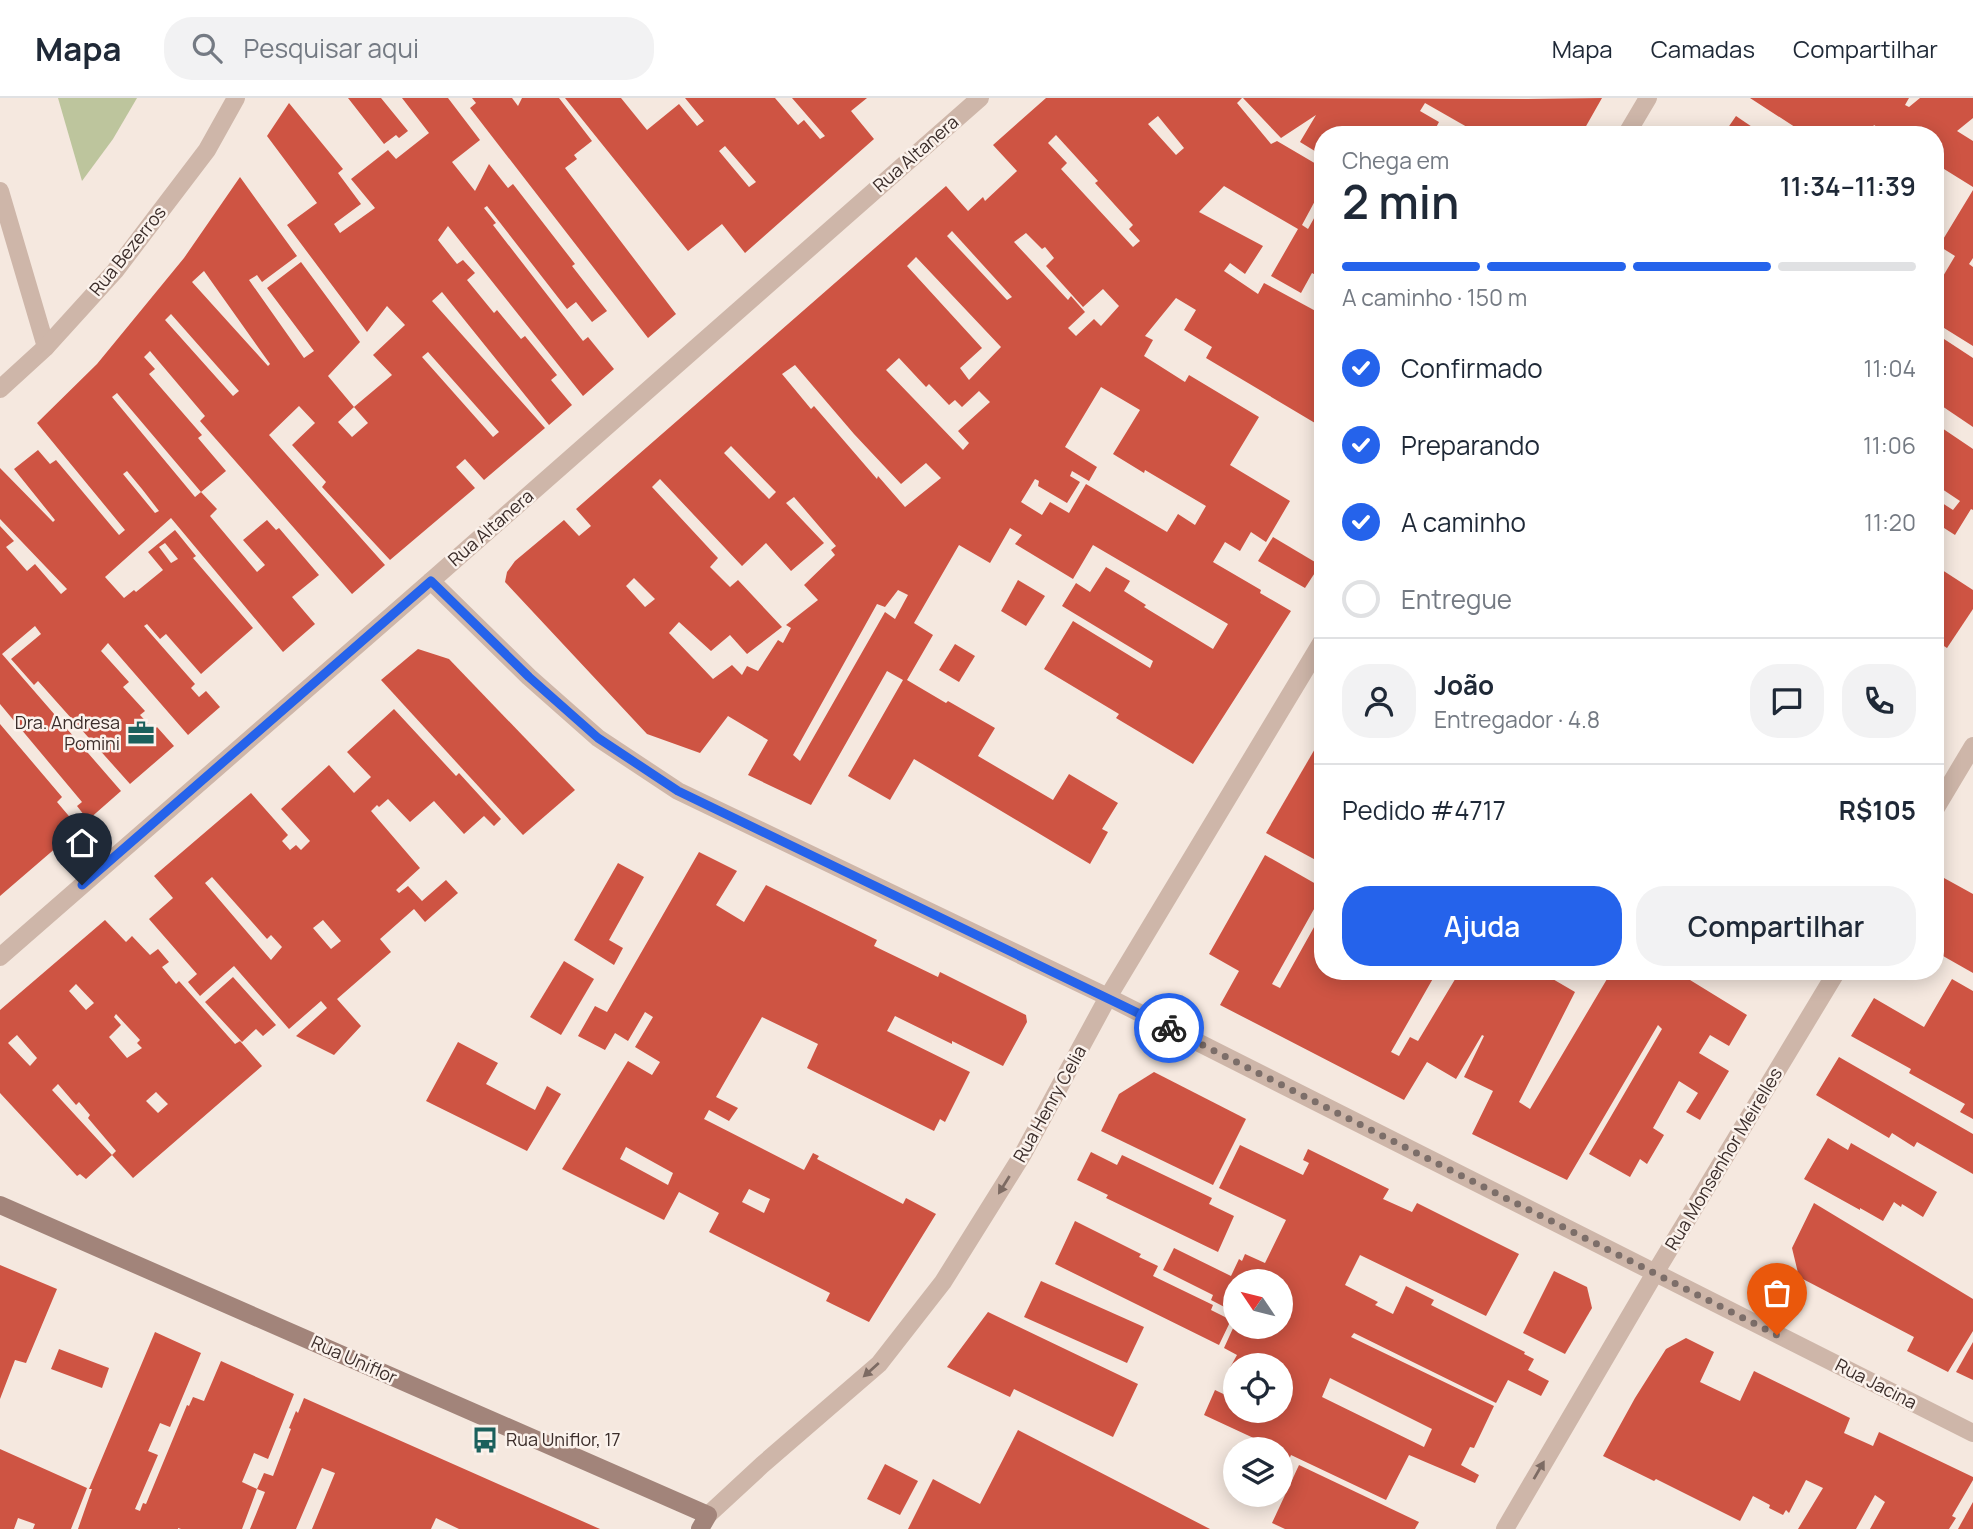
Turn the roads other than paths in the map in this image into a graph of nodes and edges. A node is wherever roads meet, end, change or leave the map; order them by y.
1 (236, 98) edge
2 (980, 98) edge
3 (1648, 98) edge
4 (1631, 126) edge
5 (0, 191) edge
6 (46, 347) junction
7 (0, 389) edge
8 (431, 581) junction
9 (1314, 655) edge
10 (1973, 746) edge
11 (1944, 795) edge
12 (0, 957) edge
13 (1832, 980) edge
14 (1108, 997) junction
15 (0, 1205) edge
16 (1655, 1273) junction
17 (1973, 1433) edge
18 (704, 1522) edge
19 (1504, 1529) edge

1 - 6 street, Rua Bezerros
2 - 8 street, Rua Altanera
3 - 4 street
5 - 6 street
6 - 7 street, Rua Bezerros
8 - 12 street, Rua Altanera
8 - 14 street, Rua Jacina
9 - 14 street, Rua Henry Celia
10 - 11 street
13 - 16 street, Rua Monsenhor Meirelles
14 - 16 street, Rua Jacina
14 -> 18 street, Rua Henry Celia
15 - 18 main road, Rua Uniflor
16 - 17 street, Rua Jacina
19 -> 16 street, Rua Monsenhor Meirelles

